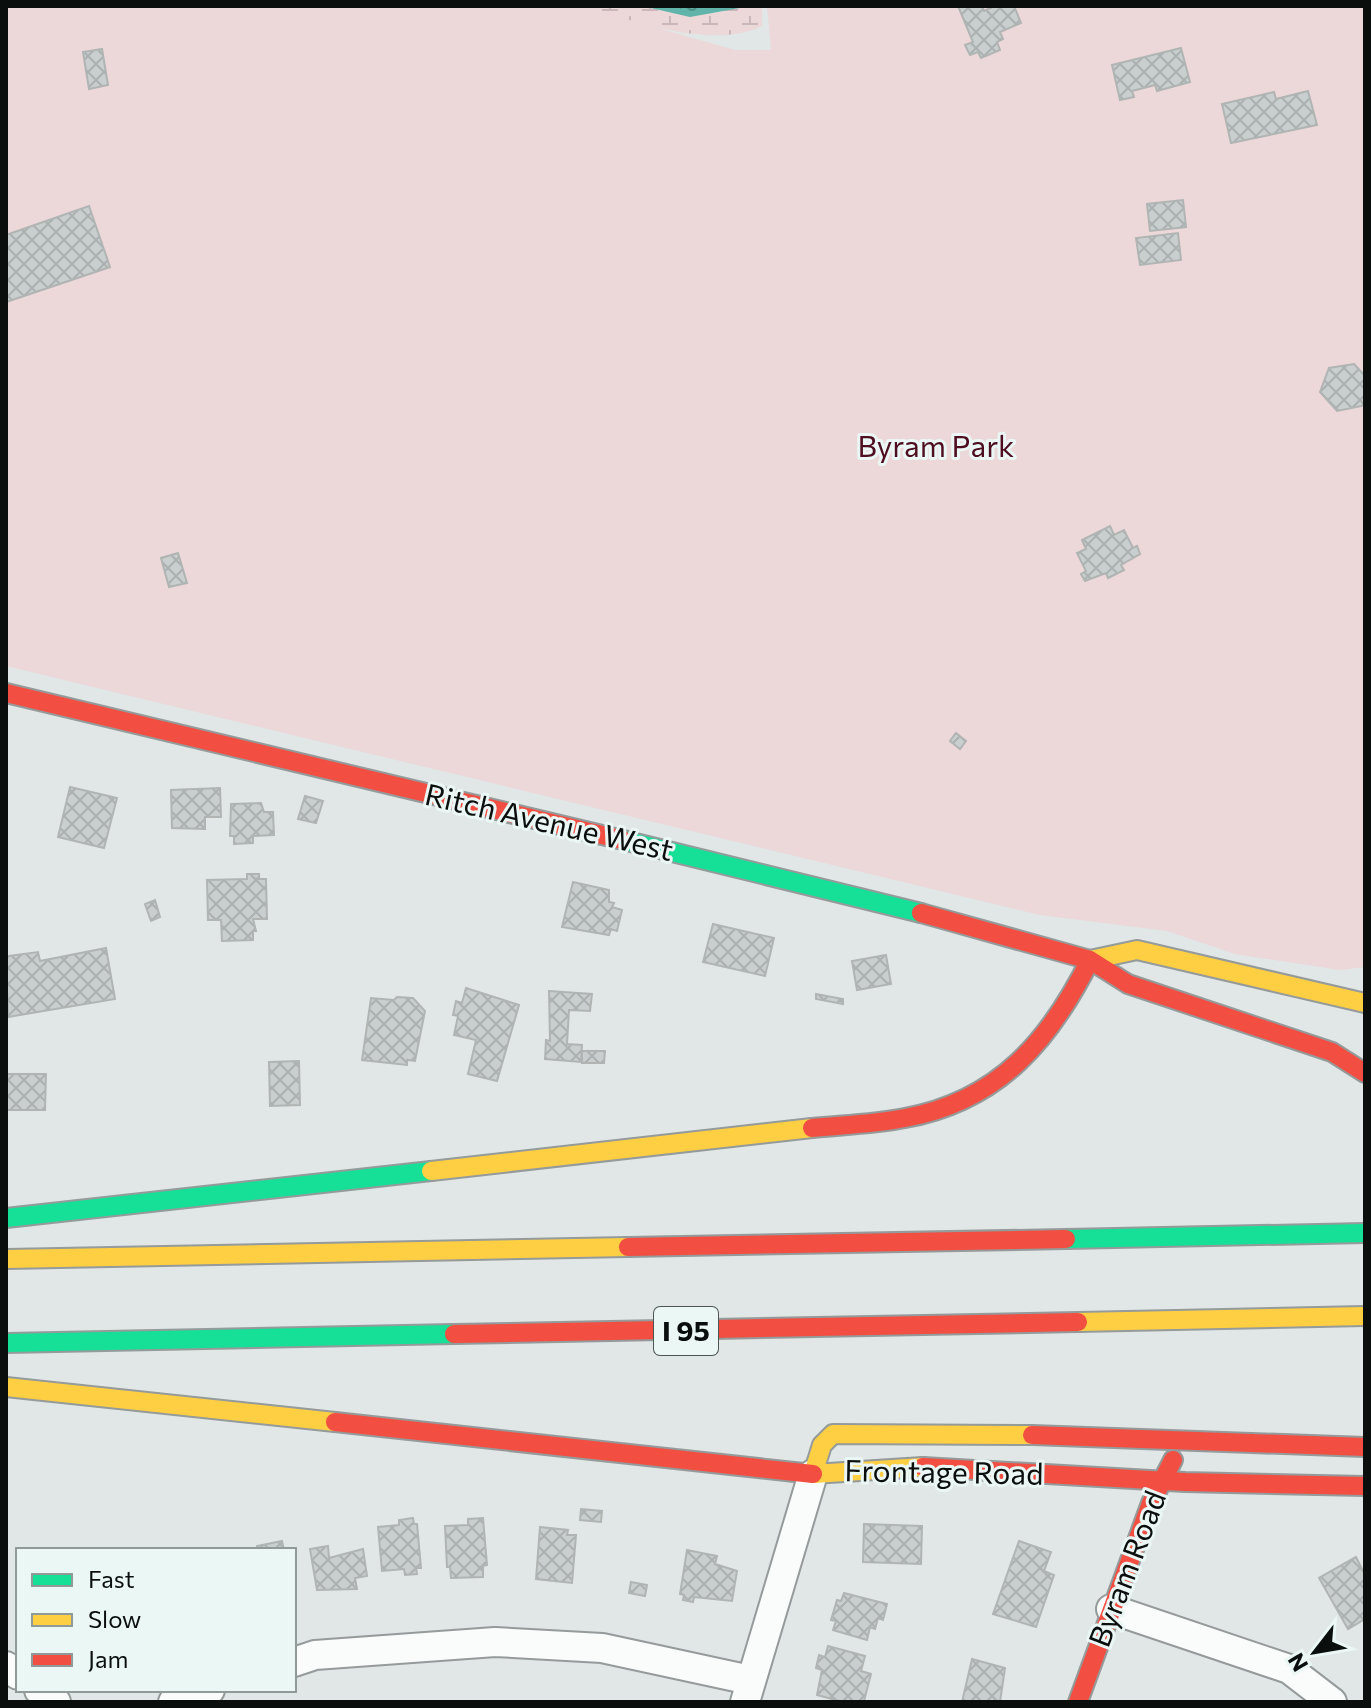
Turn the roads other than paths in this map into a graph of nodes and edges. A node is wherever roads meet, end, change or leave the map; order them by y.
1 (6, 693) edge
2 (1090, 960) junction
3 (1365, 1003) edge
4 (1365, 1073) edge
5 (6, 1218) edge
6 (1365, 1233) edge
7 (6, 1259) edge
8 (1365, 1316) edge
9 (6, 1343) edge
10 (6, 1387) edge
11 (1184, 1439) junction
12 (1365, 1447) edge
13 (813, 1474) junction
14 (1161, 1482) junction
15 (1365, 1486) edge
16 (1111, 1609) junction
17 (296, 1661) edge
18 (748, 1691) edge
19 (204, 1692) edge
20 (173, 1702) edge
21 (1078, 1702) edge
22 (1332, 1702) edge

1 - 2 main road, Ritch Avenue West
2 - 3 main road, Ritch Avenue West
2 - 4 main road, Ritch Avenue West
2 - 5 main road
6 - 7 main road
8 - 9 main road, I 95
10 - 13 main road
11 - 12 main road, Frontage Road
11 - 13 main road, Frontage Road
11 - 14 main road, Byram Road
13 - 14 main road, Frontage Road
13 - 18 street
14 - 15 main road, Frontage Road
14 - 16 main road, Byram Road
16 - 21 main road, Byram Road
16 - 22 street
17 - 18 street
19 - 20 street

